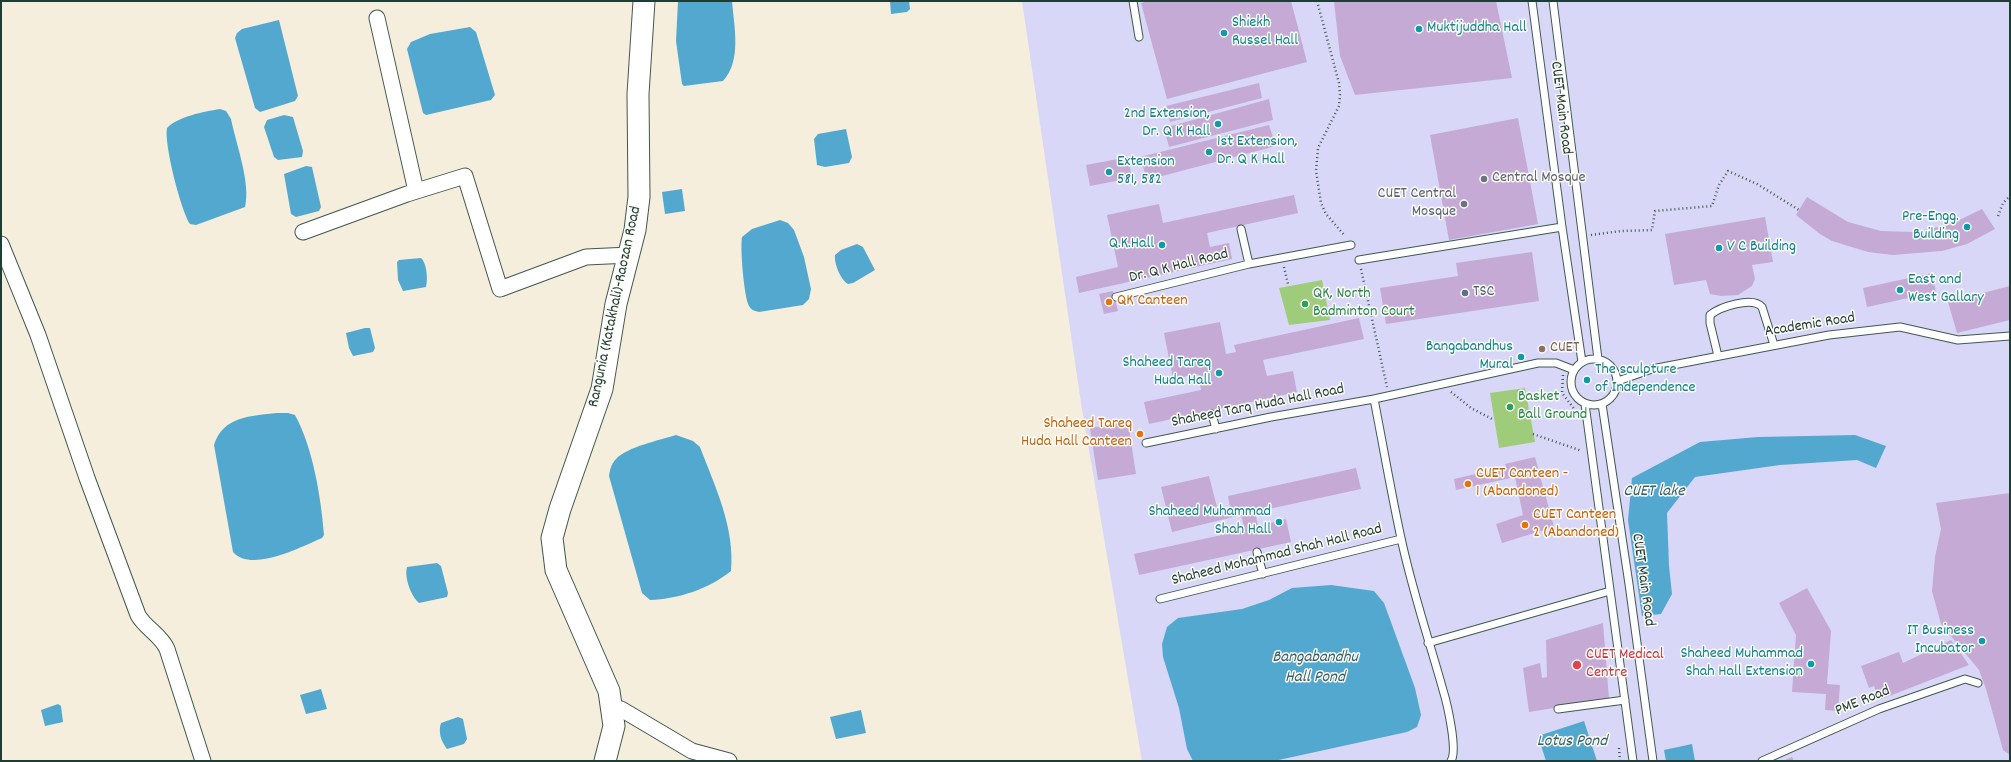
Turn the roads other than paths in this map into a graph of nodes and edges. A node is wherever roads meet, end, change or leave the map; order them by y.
1 (644, 1) edge
2 (1133, 1) edge
3 (1532, 1) edge
4 (1553, 1) edge
5 (377, 18) dead end
6 (1139, 37) dead end
7 (416, 191) junction
8 (1562, 227) junction
9 (1241, 229) dead end
10 (303, 232) dead end
11 (1, 244) edge
12 (1351, 245) road end
13 (630, 255) junction
14 (1359, 260) road end
15 (1249, 264) junction
16 (1116, 297) dead end
17 (2010, 336) edge
18 (1774, 345) junction
19 (1718, 356) junction
20 (1598, 359) junction
21 (1582, 362) junction
22 (1574, 370) junction
23 (1618, 382) junction
24 (1374, 399) junction
25 (1585, 404) junction
26 (1602, 404) junction
27 (1212, 414) dead end
28 (1216, 429) junction
29 (1146, 443) dead end
30 (1401, 539) junction
31 (1257, 552) dead end
32 (1263, 574) junction
33 (1610, 591) junction
34 (1160, 599) dead end
35 (1428, 643) junction
36 (1978, 683) dead end
37 (1625, 700) junction
38 (613, 708) junction
39 (1558, 709) dead end
40 (203, 761) edge
41 (605, 761) edge
42 (729, 761) edge
43 (1451, 761) edge
44 (1633, 761) edge
45 (1653, 761) edge
46 (1762, 761) edge

1 - 13 main road, Rangunia (Katakhali)-Raozan Road
2 - 6 lane
3 - 8 lane, CUET Main Road
4 - 20 lane, CUET Main Road
5 - 7 street
7 - 10 street
7 - 13 street
8 - 14 lane
8 - 21 lane, CUET Main Road
9 - 15 lane, Dr. Q K Hall Road
11 - 40 street
12 - 15 lane, Dr. Q K Hall Road
13 - 38 main road, Rangunia (Katakhali)-Raozan Road
15 - 16 lane, Dr. Q K Hall Road
17 - 18 lane, Academic Road
18 - 19 lane, Academic Road
18 - 19 lane
19 - 23 lane, Academic Road
20 - 21 lane
20 - 23 lane
21 - 22 lane
22 - 24 lane, Shaheed Tarq Huda Hall Road
22 - 25 lane
23 - 26 lane
24 - 28 lane, Shaheed Tarq Huda Hall Road
24 - 30 lane
25 - 26 lane
25 - 33 lane, CUET Main Road
26 - 45 lane, CUET Main Road
27 - 28 lane
28 - 29 lane, Shaheed Tarq Huda Hall Road
30 - 32 lane, Shaheed Mohammad Shah Hall Road
30 - 35 lane
31 - 32 lane
32 - 34 lane, Shaheed Mohammad Shah Hall Road
33 - 35 lane
33 - 37 lane, CUET Main Road
35 - 43 lane
36 - 46 lane, PME Road
37 - 39 lane
37 - 44 lane, CUET Main Road
38 - 41 main road, Rangunia (Katakhali)-Raozan Road
38 - 42 street

